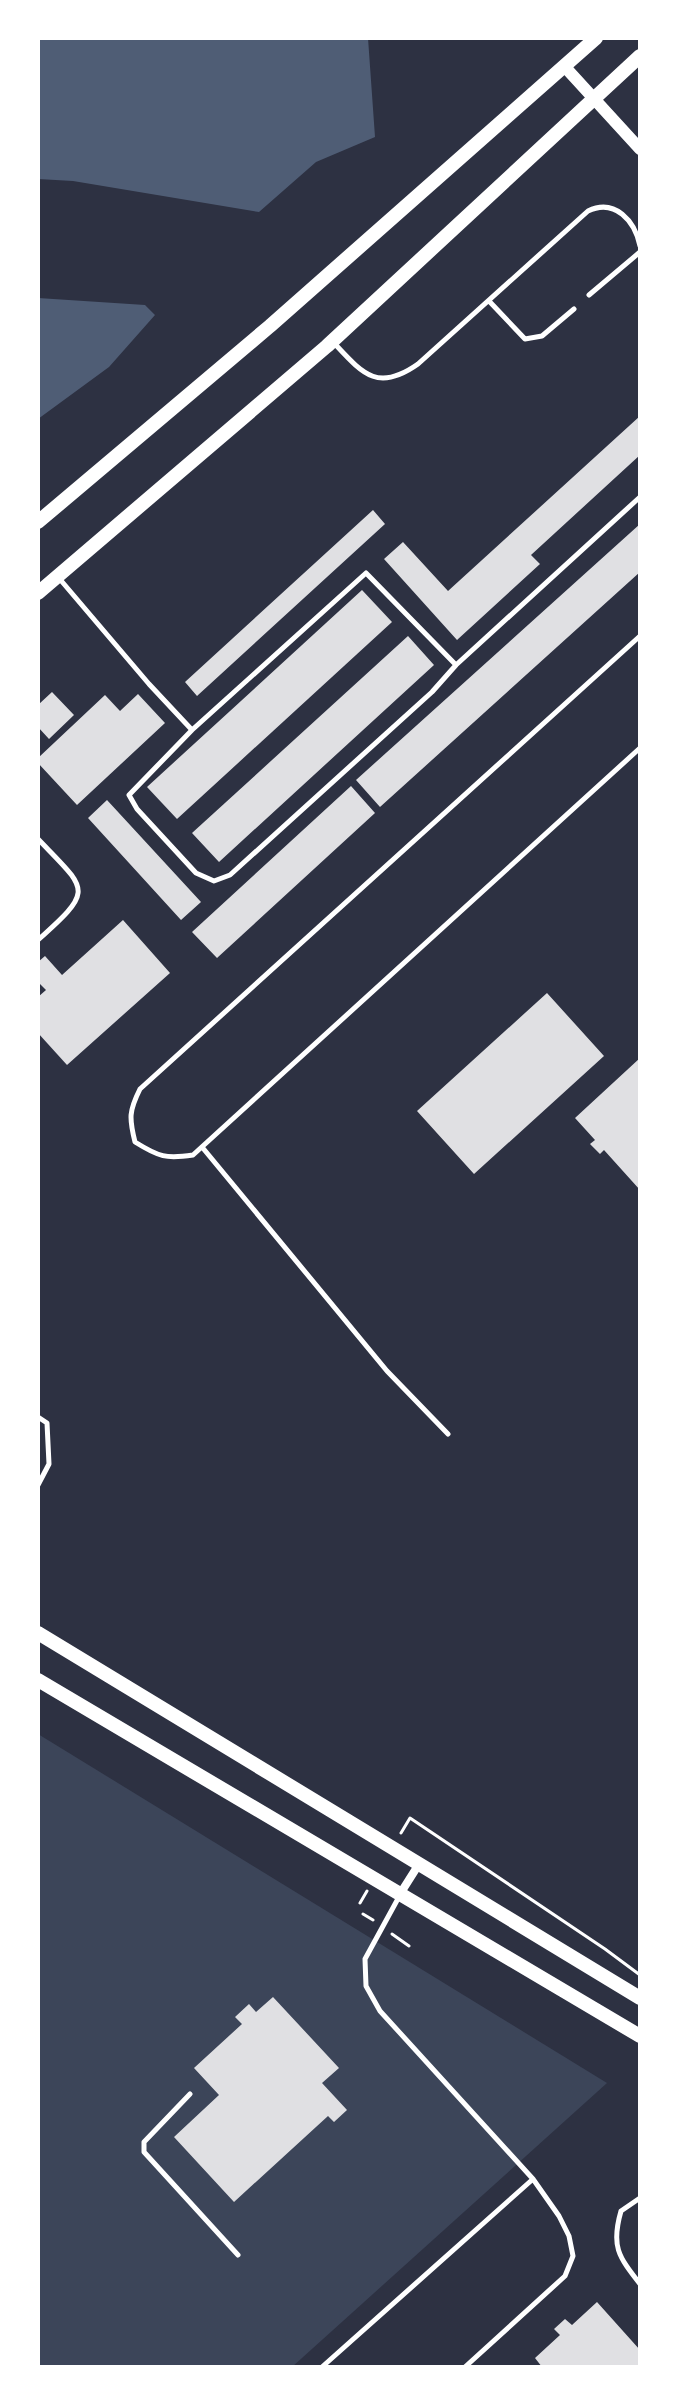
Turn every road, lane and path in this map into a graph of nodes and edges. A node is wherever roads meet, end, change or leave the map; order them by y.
1 (596, 38) edge
2 (640, 56) edge
3 (565, 67) junction
4 (594, 98) junction
5 (640, 149) edge
6 (640, 249) edge
7 (589, 295) dead end
8 (489, 301) junction
9 (574, 309) dead end
10 (333, 341) junction
11 (640, 497) edge
12 (38, 522) edge
13 (57, 577) junction
14 (38, 593) edge
15 (640, 636) edge
16 (456, 665) junction
17 (192, 730) junction
18 (640, 748) edge
19 (38, 839) edge
20 (38, 940) edge
21 (202, 1147) junction
22 (38, 1417) edge
23 (448, 1434) dead end
24 (38, 1485) edge
25 (38, 1633) edge
26 (38, 1680) edge
27 (398, 1837) dead end
28 (419, 1864) junction
29 (400, 1894) junction
30 (640, 1975) edge
31 (640, 1998) edge
32 (640, 2036) edge
33 (190, 2094) dead end
34 (533, 2179) junction
35 (640, 2198) edge
36 (238, 2255) dead end
37 (640, 2284) edge
38 (322, 2367) edge
39 (465, 2367) edge

1 - 3 main road
2 - 4 main road
3 - 4 street
3 - 12 main road
4 - 5 street
4 - 10 main road
6 - 7 lane
6 - 8 lane
8 - 9 lane
8 - 10 lane
10 - 13 main road
11 - 16 lane
13 - 14 main road
13 - 17 lane
15 - 21 lane
16 - 17 lane
16 - 17 lane
18 - 21 lane
19 - 20 lane
21 - 23 lane
22 - 24 lane
25 - 28 main road
26 - 29 main road
27 - 30 path
28 - 29 street
28 - 31 main road
29 - 32 main road
29 - 34 lane
33 - 36 lane
34 - 38 lane
34 - 39 lane
35 - 37 lane

